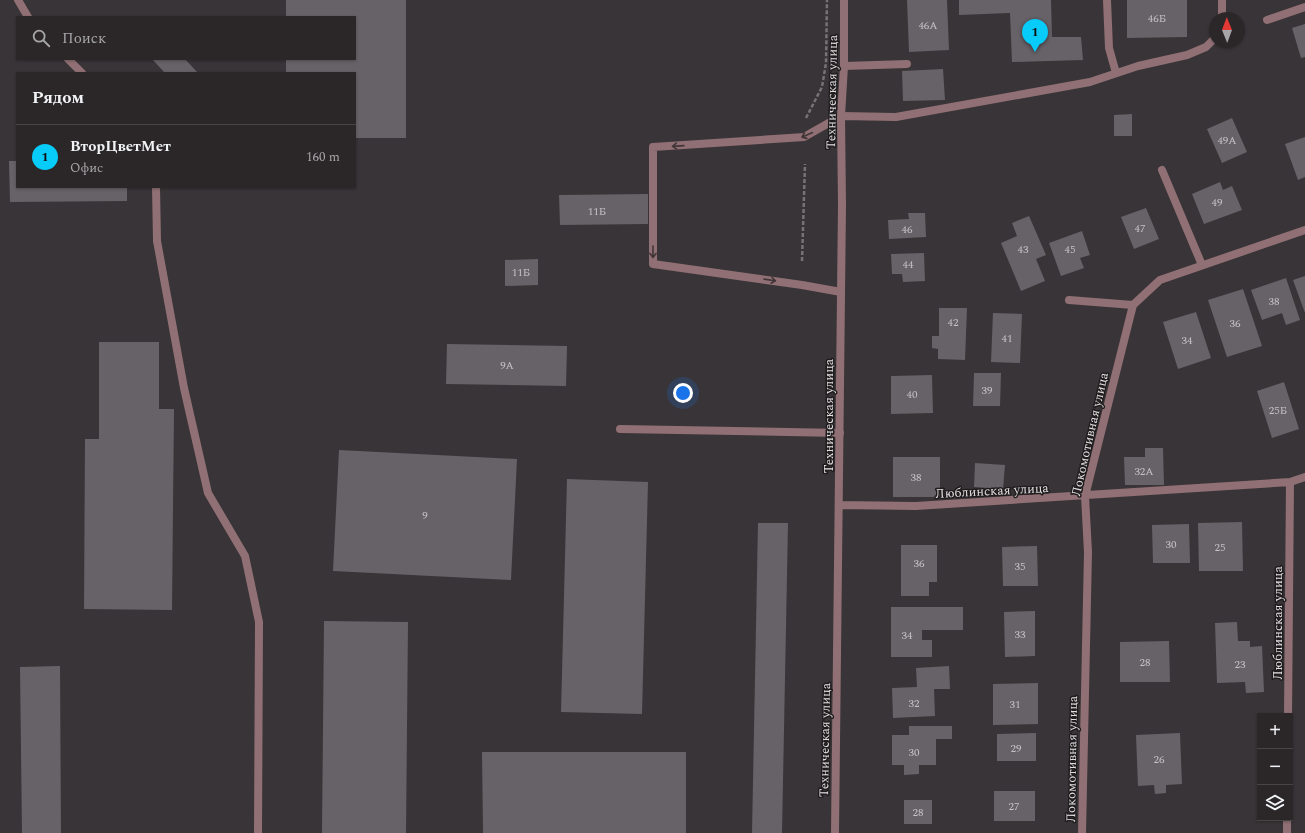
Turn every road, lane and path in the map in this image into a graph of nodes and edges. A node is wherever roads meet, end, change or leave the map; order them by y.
1 (18, 0) edge
2 (827, 0) edge
3 (844, 0) edge
4 (1107, 0) edge
5 (1222, 0) edge
6 (1305, 7) edge
7 (1222, 12) edge
8 (27, 16) edge
9 (1267, 20) dead end
10 (1209, 44) edge
11 (69, 60) edge
12 (907, 64) dead end
13 (844, 66) junction
14 (81, 72) edge
15 (1116, 73) junction
16 (841, 116) junction
17 (804, 122) dead end
18 (805, 164) dead end
19 (1162, 170) dead end
20 (156, 188) edge
21 (1305, 230) edge
22 (802, 261) dead end
23 (1202, 265) junction
24 (840, 292) junction
25 (1069, 300) dead end
26 (1133, 305) junction
27 (620, 429) dead end
28 (840, 434) junction
29 (1305, 477) edge
30 (1290, 482) junction
31 (1085, 496) junction
32 (839, 505) junction
33 (1288, 713) edge
34 (1287, 821) edge
35 (258, 833) edge
36 (835, 833) edge
37 (1082, 833) edge
38 (1287, 833) edge

1 - 8 street
2 - 17 path
3 - 13 street, Техническая улица
4 - 15 street
5 - 7 street
6 - 9 street
10 - 15 street
11 - 14 street
12 - 13 street
13 - 16 street, Техническая улица
15 - 16 street
16 - 24 street, Техническая улица
16 -> 24 street
18 - 22 path
19 - 23 street
20 - 35 street
21 - 23 street
23 - 26 street
24 - 28 street, Техническая улица
25 - 26 street
26 - 31 street, Локомотивная улица
27 - 28 street
28 - 32 street, Техническая улица
29 - 30 street, Люблинская улица
30 - 31 street, Люблинская улица
30 - 33 street, Люблинская улица
31 - 32 street, Люблинская улица
31 - 37 street, Локомотивная улица
32 - 36 street, Техническая улица
34 - 38 street

